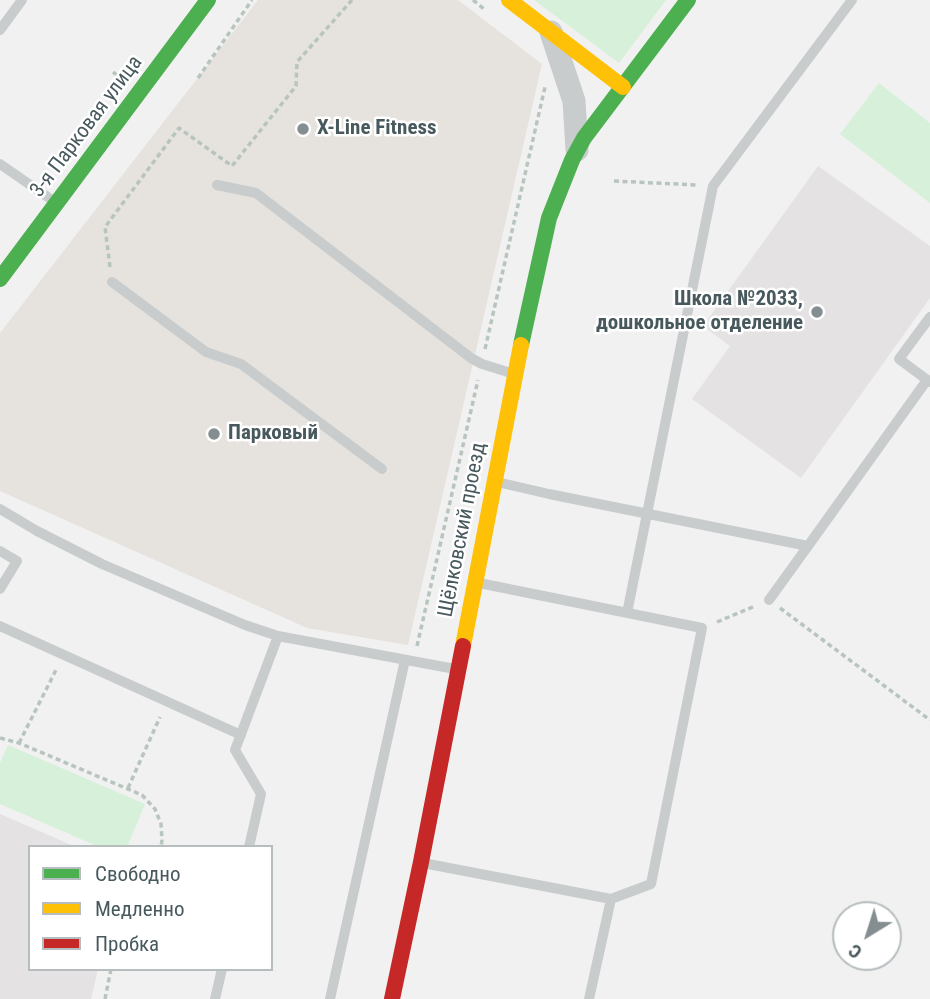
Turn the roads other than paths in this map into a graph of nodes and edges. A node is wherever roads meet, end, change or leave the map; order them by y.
1 (22, 0) edge
2 (208, 0) edge
3 (509, 0) edge
4 (688, 0) edge
5 (852, 0) edge
6 (0, 30) edge
7 (551, 32) junction
8 (623, 87) junction
9 (577, 150) junction
10 (0, 164) edge
11 (217, 185) dead end
12 (56, 204) junction
13 (0, 279) edge
14 (112, 282) road end
15 (930, 317) edge
16 (515, 374) junction
17 (929, 381) edge
18 (382, 469) dead end
19 (494, 481) junction
20 (0, 509) edge
21 (646, 513) junction
22 (808, 546) junction
23 (0, 551) edge
24 (474, 582) junction
25 (0, 589) edge
26 (769, 600) road end
27 (627, 613) junction
28 (0, 626) edge
29 (278, 636) junction
30 (410, 661) junction
31 (457, 670) junction
32 (241, 735) junction
33 (249, 845) edge
34 (421, 862) junction
35 (611, 899) junction
36 (222, 971) edge
37 (215, 999) edge
38 (330, 999) edge
39 (392, 999) edge
40 (589, 999) edge

1 - 6 lane
2 - 12 street, 3-я Парковая улица
3 - 7 street
4 - 8 street, Щёлковский проезд
5 - 21 lane
7 - 8 street
7 - 9 street
8 - 9 street, Щёлковский проезд
9 - 16 street, Щёлковский проезд
10 - 12 lane
11 - 16 lane
12 - 13 street, 3-я Парковая улица
14 - 18 lane
15 - 17 lane
16 - 19 street, Щёлковский проезд
17 - 22 lane
19 - 21 lane
19 - 24 street, Щёлковский проезд
20 - 29 lane
21 - 22 lane
21 - 27 lane
22 - 26 lane
23 - 25 lane
24 - 27 lane
24 - 31 street, Щёлковский проезд
27 - 35 lane
28 - 32 lane
29 - 30 lane
29 - 32 lane
30 - 31 lane
30 - 38 lane
31 - 34 street, Щёлковский проезд
32 - 33 lane
34 - 35 lane
34 - 39 street, Щёлковский проезд
35 - 40 lane
36 - 37 lane

